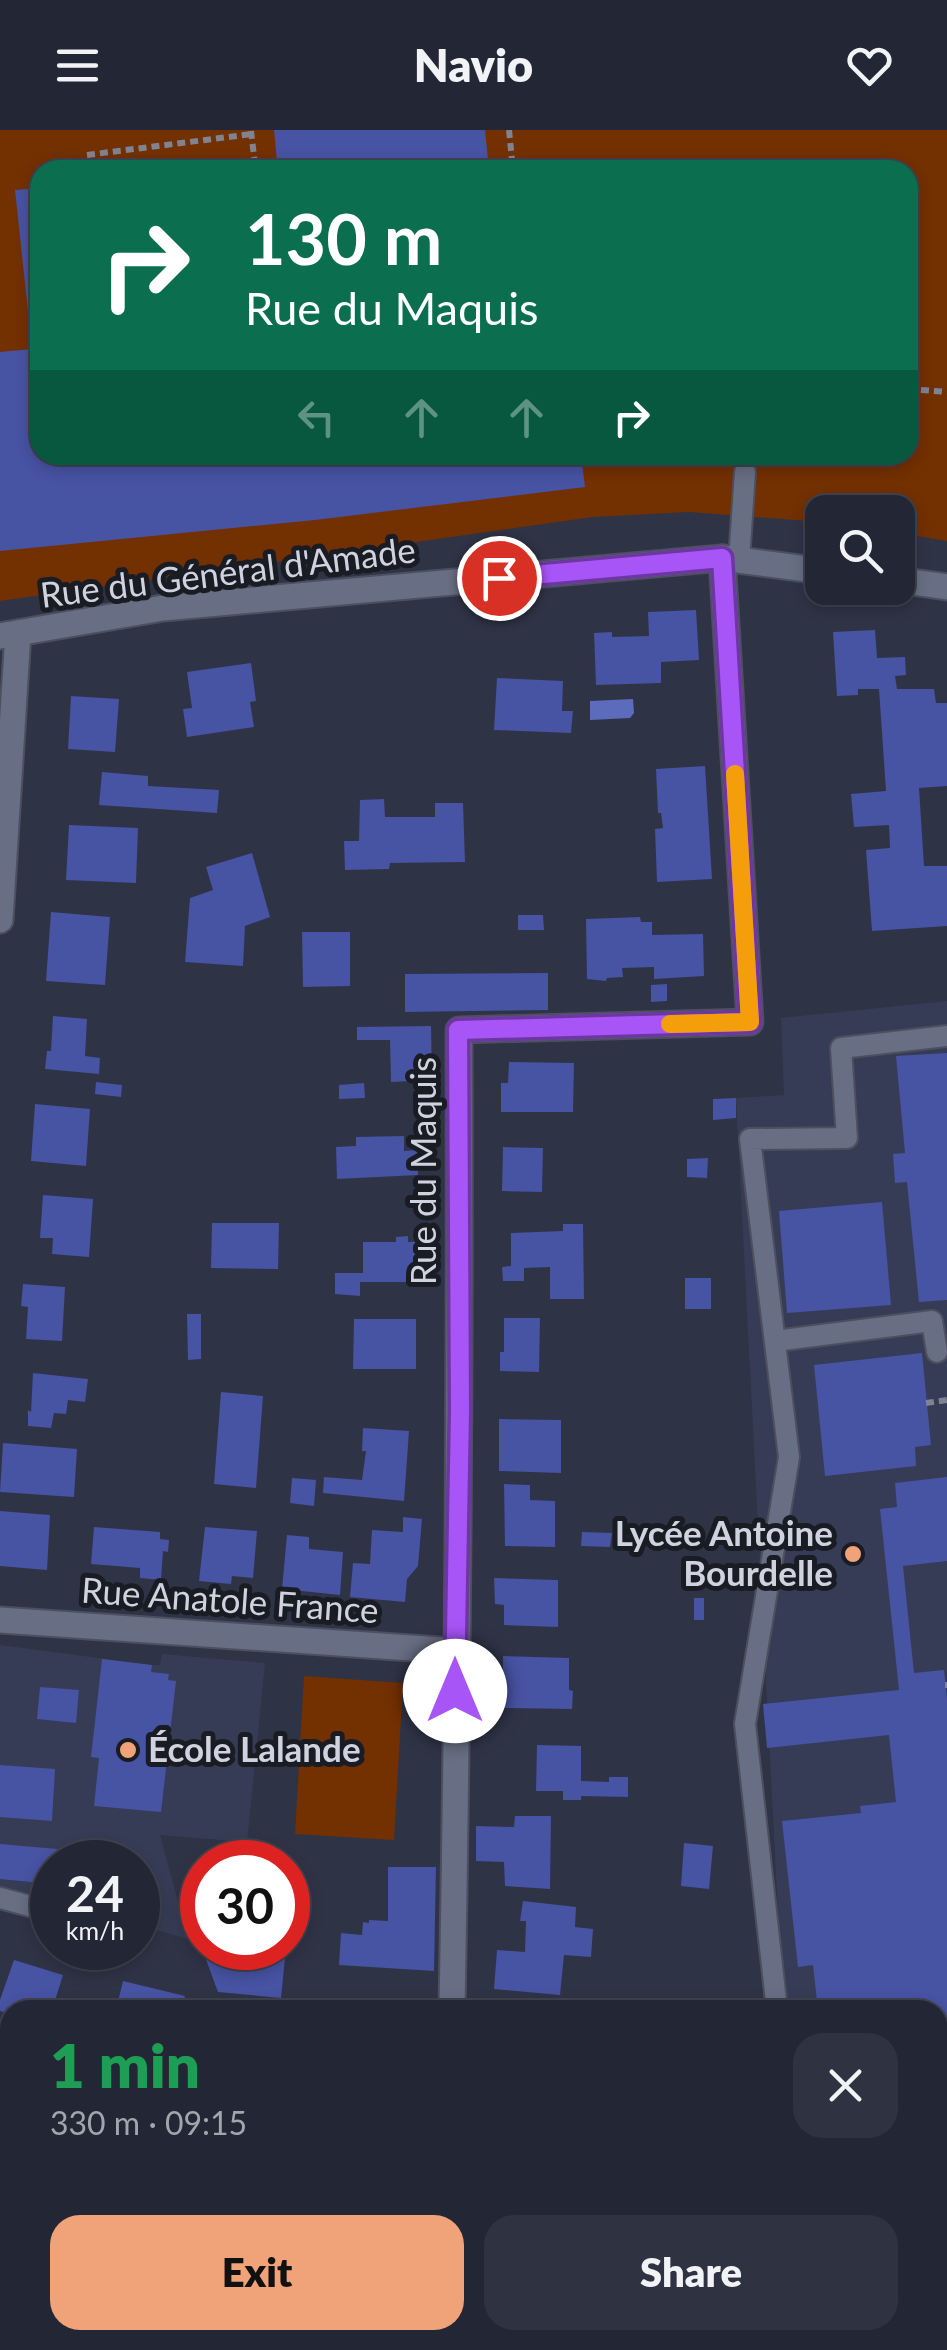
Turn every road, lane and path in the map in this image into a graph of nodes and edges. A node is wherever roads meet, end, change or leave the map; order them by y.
1 (510, 130) edge
2 (252, 132) edge
3 (87, 155) dead end
4 (255, 160) edge
5 (513, 160) edge
6 (918, 390) edge
7 (947, 392) edge
8 (744, 472) dead end
9 (730, 559) junction
10 (805, 569) edge
11 (915, 582) edge
12 (947, 586) edge
13 (9, 634) edge
14 (0, 920) edge
15 (947, 1036) edge
16 (775, 1341) junction
17 (937, 1352) dead end
18 (947, 1400) edge
19 (926, 1403) dead end
20 (0, 1620) edge
21 (456, 1651) junction
22 (0, 1898) edge
23 (30, 1906) edge
24 (452, 2000) edge
25 (776, 2000) edge

1 - 5 path
2 - 3 path
2 - 4 path
6 - 7 path
8 - 9 lane
9 - 10 street, Rue du Général d'Amade
9 - 13 street, Rue du Général d'Amade
9 - 21 street, Rue du Maquis
11 - 12 street
13 - 14 street
15 - 16 lane
16 - 17 lane
16 - 25 lane
18 - 19 path
20 - 21 street, Rue Anatole France
21 - 24 street, Rue du Maquis
22 - 23 lane

